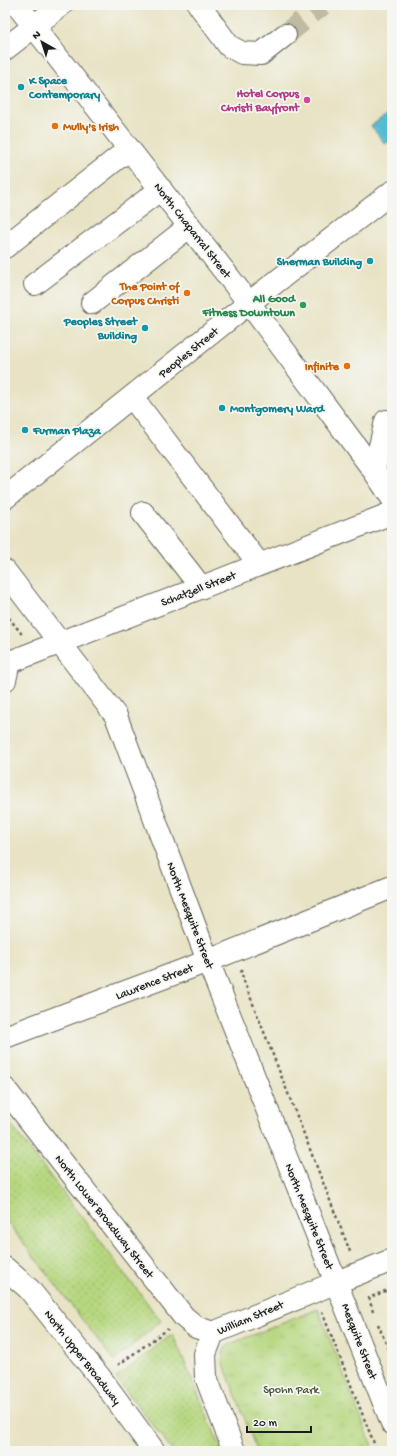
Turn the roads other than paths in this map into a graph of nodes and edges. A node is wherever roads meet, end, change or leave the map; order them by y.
1 (17, 5) edge
2 (61, 5) edge
3 (199, 5) edge
4 (34, 26) junction
5 (277, 36) tunnel mouth
6 (5, 49) edge
7 (129, 149) junction
8 (161, 189) junction
9 (392, 192) edge
10 (190, 226) junction
11 (5, 247) edge
12 (35, 284) dead end
13 (92, 302) dead end
14 (249, 303) junction
15 (132, 397) junction
16 (386, 421) dead end
17 (374, 471) junction
18 (5, 498) edge
19 (392, 498) edge
20 (143, 513) dead end
21 (392, 513) edge
22 (259, 564) junction
23 (5, 570) edge
24 (201, 587) junction
25 (60, 642) junction
26 (6, 669) edge
27 (392, 887) edge
28 (208, 961) junction
29 (5, 1038) edge
30 (5, 1089) edge
31 (392, 1260) edge
32 (6, 1270) edge
33 (337, 1282) junction
34 (213, 1333) junction
35 (392, 1423) edge
36 (154, 1451) edge
37 (234, 1451) edge

1 - 4 street, North Chaparral Street
2 - 4 street
3 - 5 street
4 - 6 street
4 - 7 street, North Chaparral Street
7 - 8 street, North Chaparral Street
7 - 11 street
8 - 10 street, North Chaparral Street
8 - 12 street
9 - 14 street, Peoples Street
10 - 13 street
10 - 14 street, North Chaparral Street
14 - 15 street, Peoples Street
14 - 17 street, North Chaparral Street
15 - 18 street, Peoples Street
15 - 22 street
16 - 17 street
17 - 19 street, North Chaparral Street
20 - 24 street
21 - 22 street, Schatzell Street
22 - 24 street, Schatzell Street
23 - 25 street, North Mesquite Street
24 - 25 street, Schatzell Street
25 - 26 street, Schatzell Street
25 - 28 street, North Mesquite Street
27 - 28 street, Lawrence Street
28 - 29 street, Lawrence Street
28 - 33 street, North Mesquite Street
30 - 34 street, North Lower Broadway Street
31 - 33 street, William Street
32 - 36 street, North Upper Broadway
33 - 34 street, William Street
33 - 35 street, Mesquite Street
34 - 37 street, William Street

